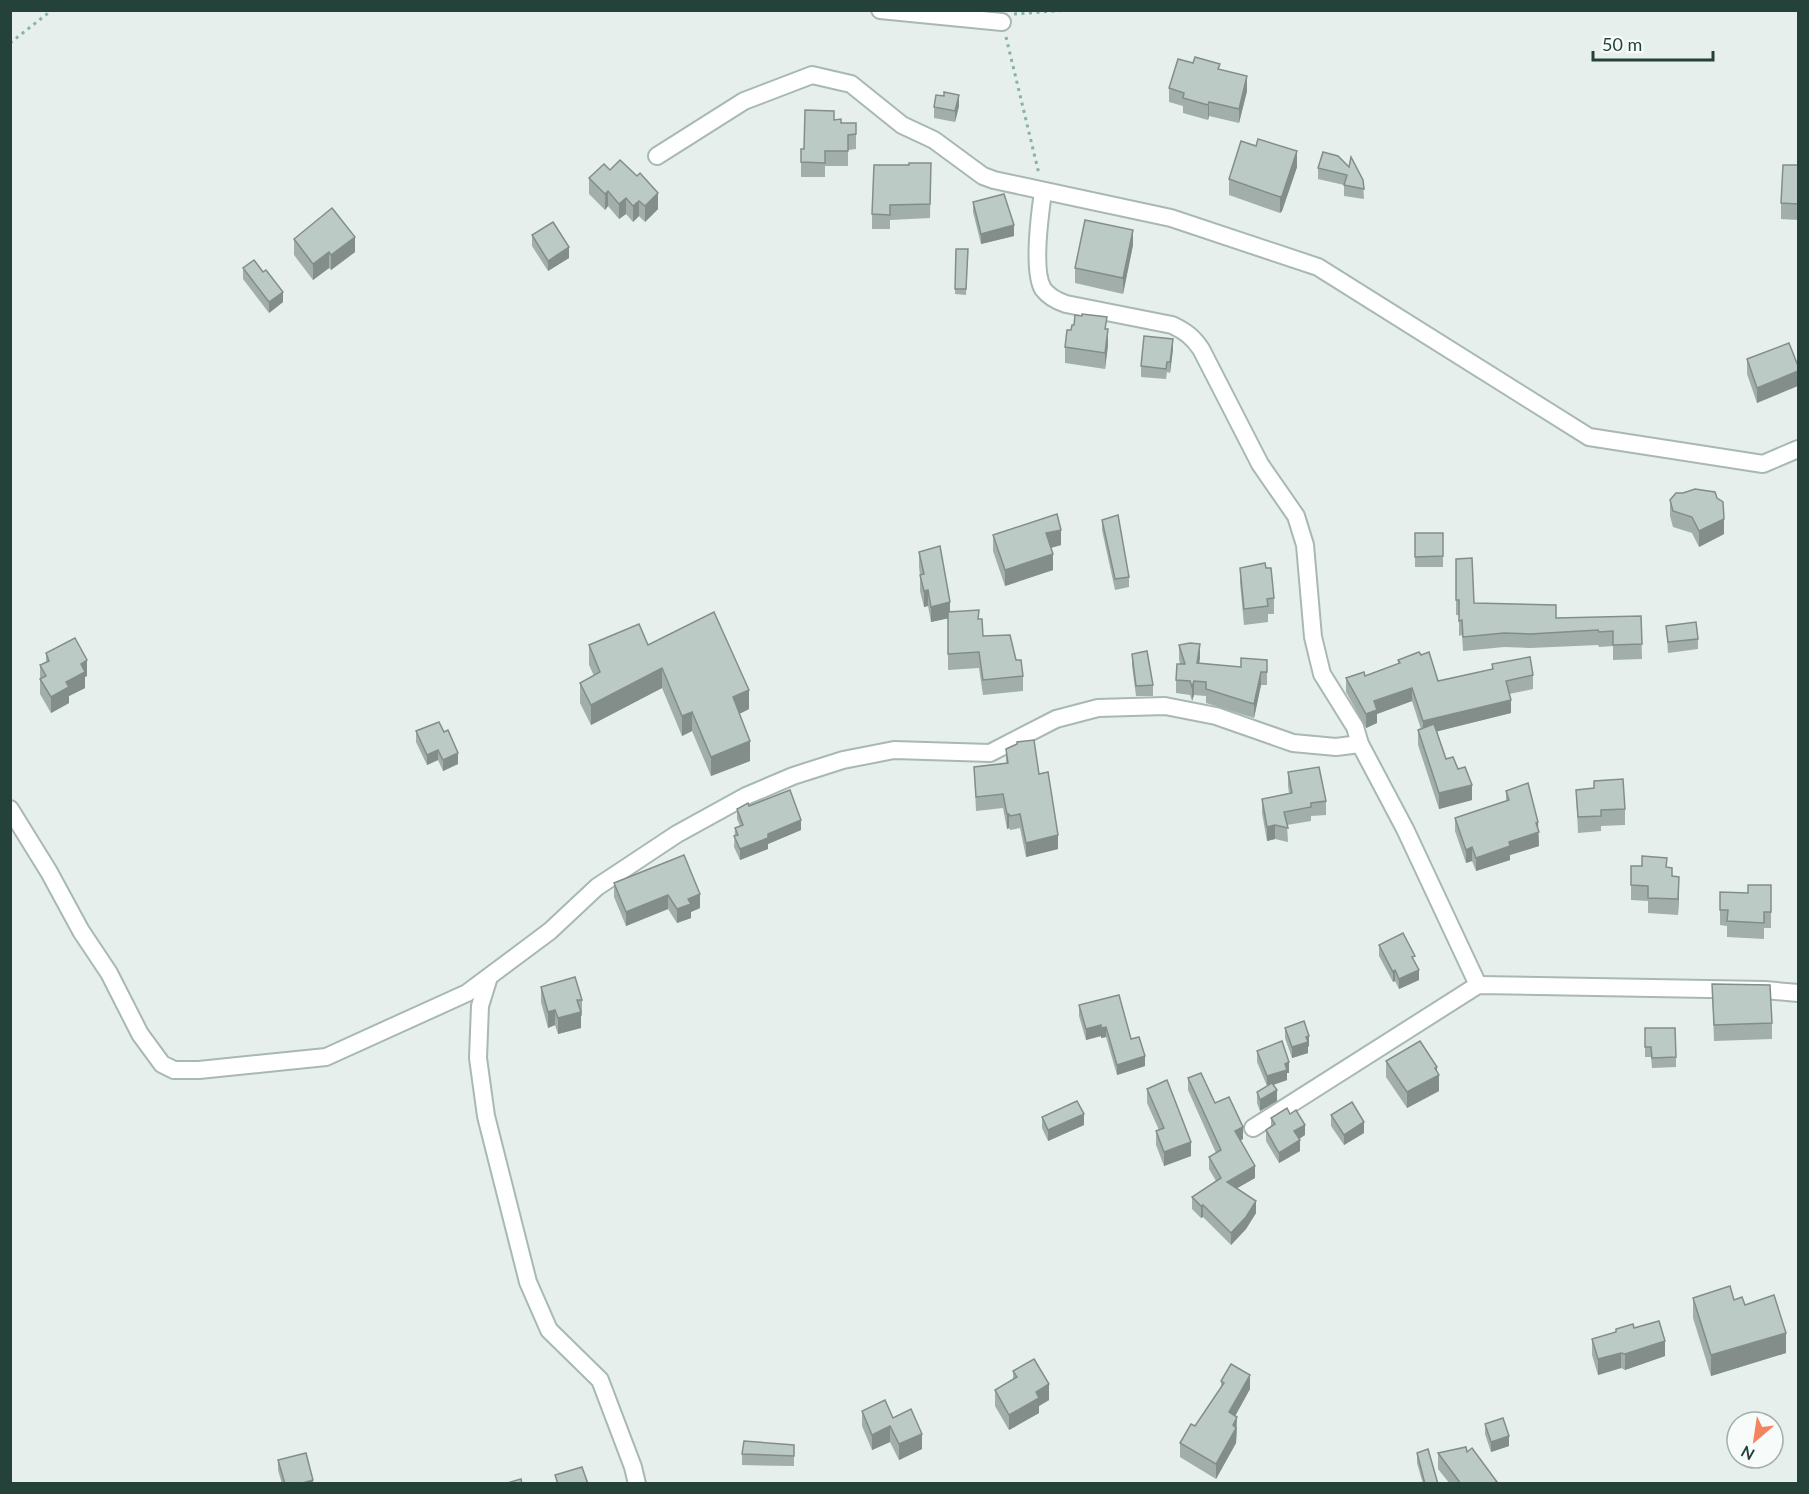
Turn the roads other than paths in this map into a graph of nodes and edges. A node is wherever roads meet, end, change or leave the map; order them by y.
1 (880, 10) edge
2 (1002, 22) road end
3 (657, 156) dead end
4 (1043, 192) junction
5 (1798, 449) edge
6 (1360, 744) junction
7 (10, 809) edge
8 (489, 976) junction
9 (1478, 985) junction
10 (1798, 993) edge
11 (1252, 1128) dead end
12 (637, 1484) edge

1 - 2 street
3 - 4 street
4 - 5 street
4 - 6 street
6 - 8 street
6 - 9 street
7 - 8 street
8 - 12 street
9 - 10 street
9 - 11 street

